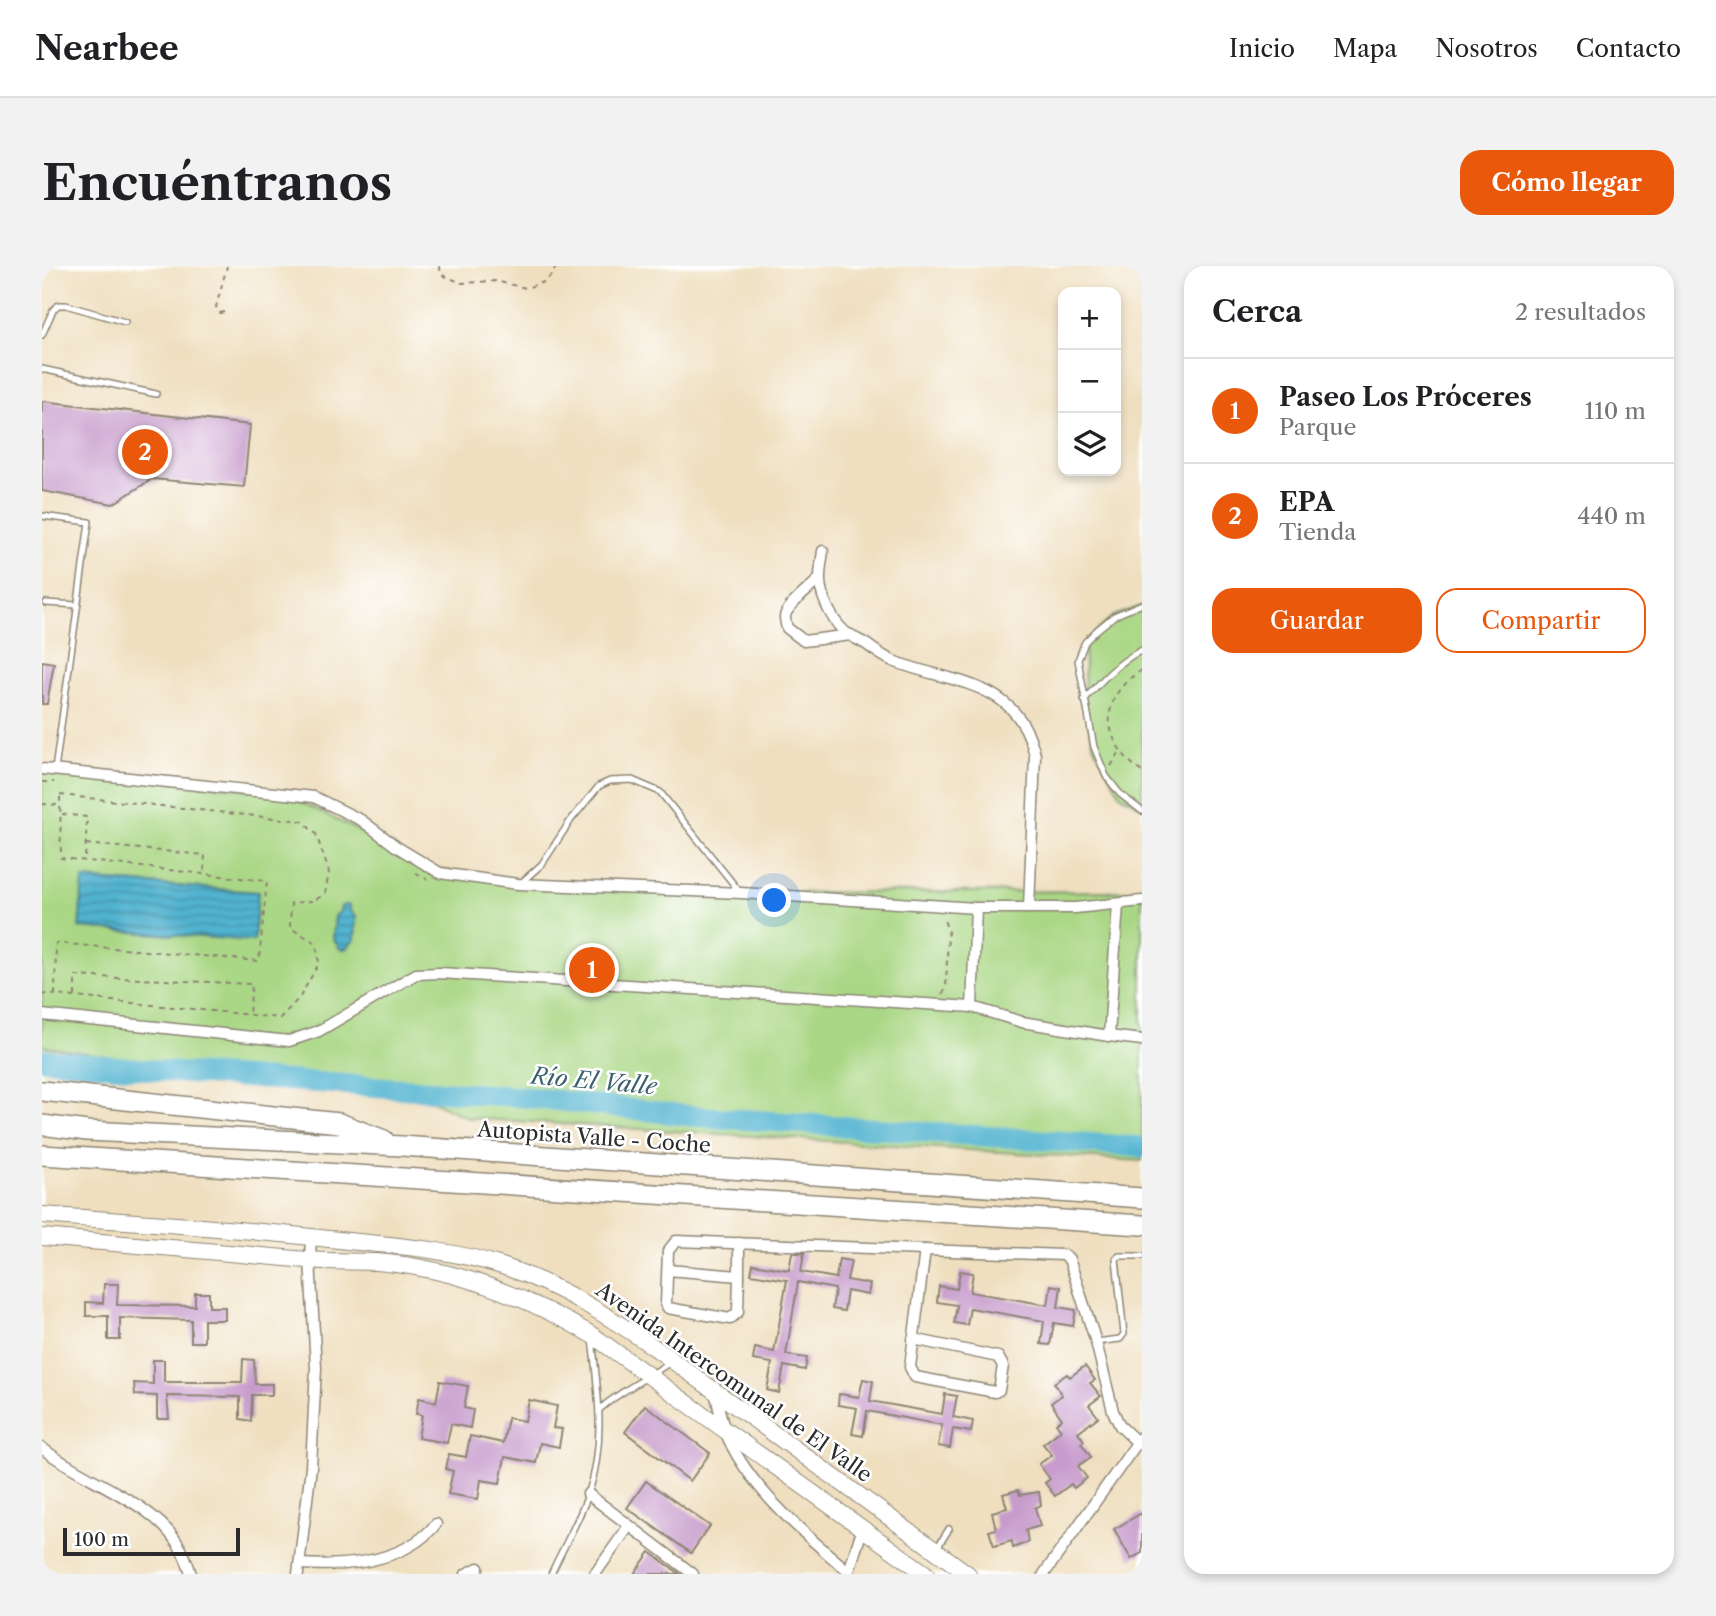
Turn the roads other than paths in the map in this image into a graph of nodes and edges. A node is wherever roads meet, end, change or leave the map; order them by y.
1 (125, 322) dead end
2 (42, 335) edge
3 (42, 369) edge
4 (156, 394) dead end
5 (42, 516) edge
6 (824, 551) dead end
7 (819, 579) junction
8 (46, 603) dead end
9 (1142, 604) edge
10 (77, 605) junction
11 (851, 635) junction
12 (1142, 650) edge
13 (1084, 701) junction
14 (42, 769) edge
15 (55, 769) junction
16 (1142, 811) edge
17 (520, 884) junction
18 (741, 893) junction
19 (1142, 901) edge
20 (1118, 904) junction
21 (976, 908) junction
22 (1029, 908) junction
23 (972, 1007) junction
24 (42, 1015) edge
25 (1109, 1037) junction
26 (1142, 1040) edge
27 (42, 1091) edge
28 (42, 1125) edge
29 (402, 1146) junction
30 (42, 1155) edge
31 (1142, 1198) edge
32 (42, 1215) edge
33 (1142, 1224) edge
34 (42, 1237) edge
35 (311, 1237) junction
36 (739, 1243) junction
37 (925, 1250) junction
38 (1142, 1256) edge
39 (310, 1260) junction
40 (668, 1270) junction
41 (739, 1276) junction
42 (592, 1335) junction
43 (913, 1339) junction
44 (1096, 1342) junction
45 (673, 1360) junction
46 (651, 1376) junction
47 (715, 1391) junction
48 (600, 1409) junction
49 (724, 1428) junction
50 (1140, 1439) edge
51 (42, 1448) edge
52 (588, 1494) junction
53 (436, 1524) dead end
54 (629, 1525) junction
55 (862, 1530) junction
56 (949, 1530) dead end
57 (935, 1550) junction
58 (478, 1568) dead end
59 (299, 1569) edge
60 (848, 1573) edge
61 (191, 1574) edge
62 (466, 1574) edge
63 (551, 1574) edge
64 (597, 1574) edge
65 (693, 1574) edge
66 (926, 1574) edge
67 (968, 1574) edge
68 (1044, 1574) edge

1 - 2 lane
3 - 4 lane
5 - 10 lane
6 - 7 street
7 - 11 street
7 - 11 street
8 - 10 lane
9 - 13 lane
10 - 15 lane
11 - 22 street
12 - 13 lane
13 - 16 lane
14 - 15 street
15 - 17 street
17 - 18 street
17 - 18 lane
18 - 21 street
19 - 20 street
20 - 22 street
20 - 25 street
21 - 22 street
21 - 23 street
23 - 24 street
23 - 25 street
25 - 26 street
27 - 29 highway
28 - 29 highway, Autopista Valle - Coche
29 - 31 highway, Autopista Valle - Coche
30 - 33 highway
32 - 35 main road, Avenida Intercomunal de El Valle
34 - 39 main road, Avenida Intercomunal de El Valle
35 - 39 street
35 - 45 main road, Avenida Intercomunal de El Valle
36 - 37 street
36 - 40 street
36 - 41 street
37 - 43 street
37 - 44 street
38 - 44 lane
39 - 42 main road, Avenida Intercomunal de El Valle
39 - 59 street
40 - 41 street
40 - 41 street
42 - 46 main road, Avenida Intercomunal de El Valle
42 - 48 lane
43 - 43 street
44 - 50 street
45 - 46 lane
45 - 47 main road, Avenida Intercomunal de El Valle
46 - 48 lane
46 - 49 main road, Avenida Intercomunal de El Valle
47 - 49 street
47 - 57 main road, Avenida Intercomunal de El Valle
48 - 52 lane
49 - 55 main road, Avenida Intercomunal de El Valle
49 - 60 street
50 - 68 street
51 - 61 street
52 - 54 street
52 - 63 lane
53 - 59 street
54 - 64 street
54 - 65 street
55 - 60 street
55 - 66 main road, Avenida Intercomunal de El Valle
56 - 57 lane
57 - 67 main road, Avenida Intercomunal de El Valle
58 - 62 street

